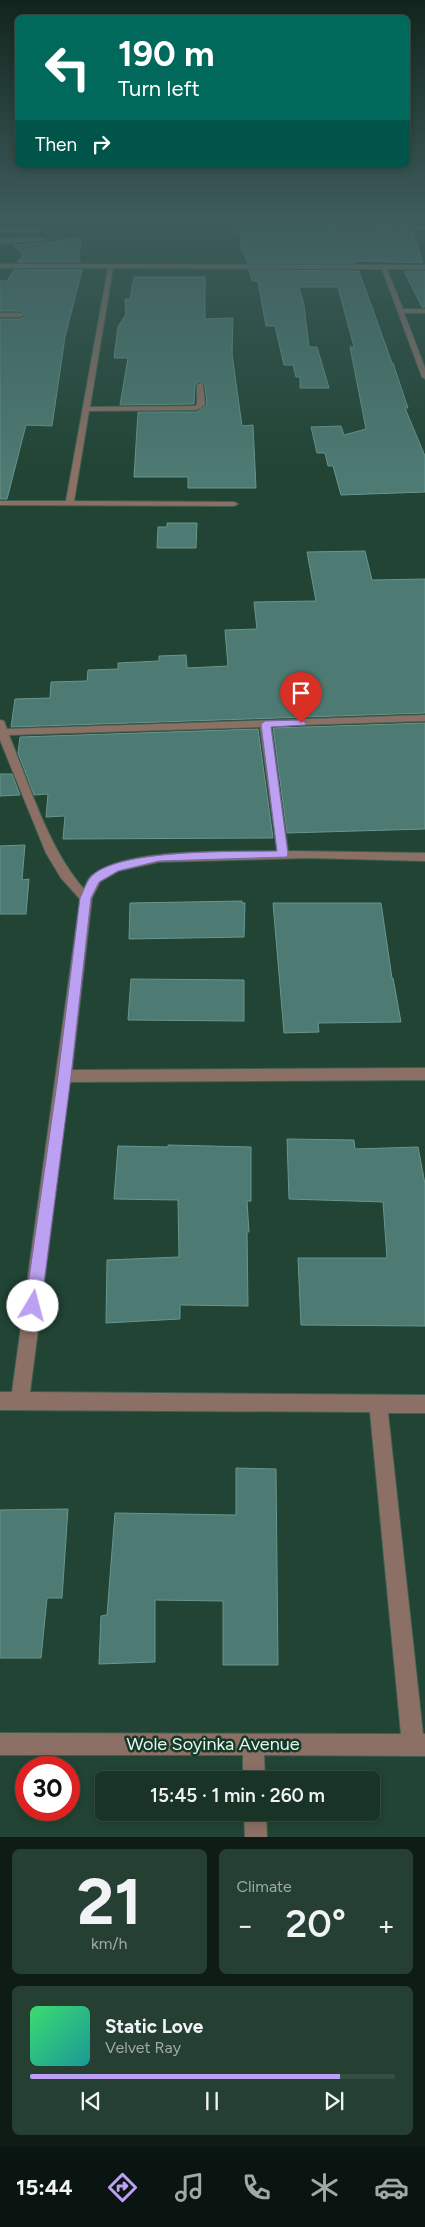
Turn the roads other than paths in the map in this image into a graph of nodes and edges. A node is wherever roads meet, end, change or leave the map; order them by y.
1 (105, 301) edge
2 (396, 301) edge
3 (400, 311) junction
4 (425, 311) edge
5 (0, 315) edge
6 (21, 315) dead end
7 (425, 377) edge
8 (200, 386) dead end
9 (86, 409) junction
10 (0, 503) edge
11 (70, 504) junction
12 (234, 504) dead end
13 (425, 718) edge
14 (265, 724) junction
15 (1, 728) edge
16 (283, 854) junction
17 (425, 858) edge
18 (86, 898) junction
19 (425, 1074) edge
20 (64, 1076) junction
21 (0, 1401) edge
22 (20, 1401) junction
23 (378, 1404) junction
24 (425, 1404) edge
25 (0, 1744) edge
26 (253, 1744) junction
27 (419, 1744) edge
28 (254, 1771) edge
29 (255, 1821) edge
30 (256, 1837) edge

1 - 9 street
2 - 3 street
3 - 4 street
3 - 7 street
5 - 6 street
8 - 9 street
9 - 11 street
10 - 11 street
11 - 12 street
13 - 14 street
14 - 15 street
14 - 16 street
15 - 18 street
16 - 17 street
16 - 18 street
18 - 20 street
19 - 20 street
20 - 22 street
21 - 22 street
22 - 23 street
23 - 24 street
23 - 27 street
25 - 26 street, Wole Soyinka Avenue
26 - 27 street, Wole Soyinka Avenue
26 - 28 street
29 - 30 street

